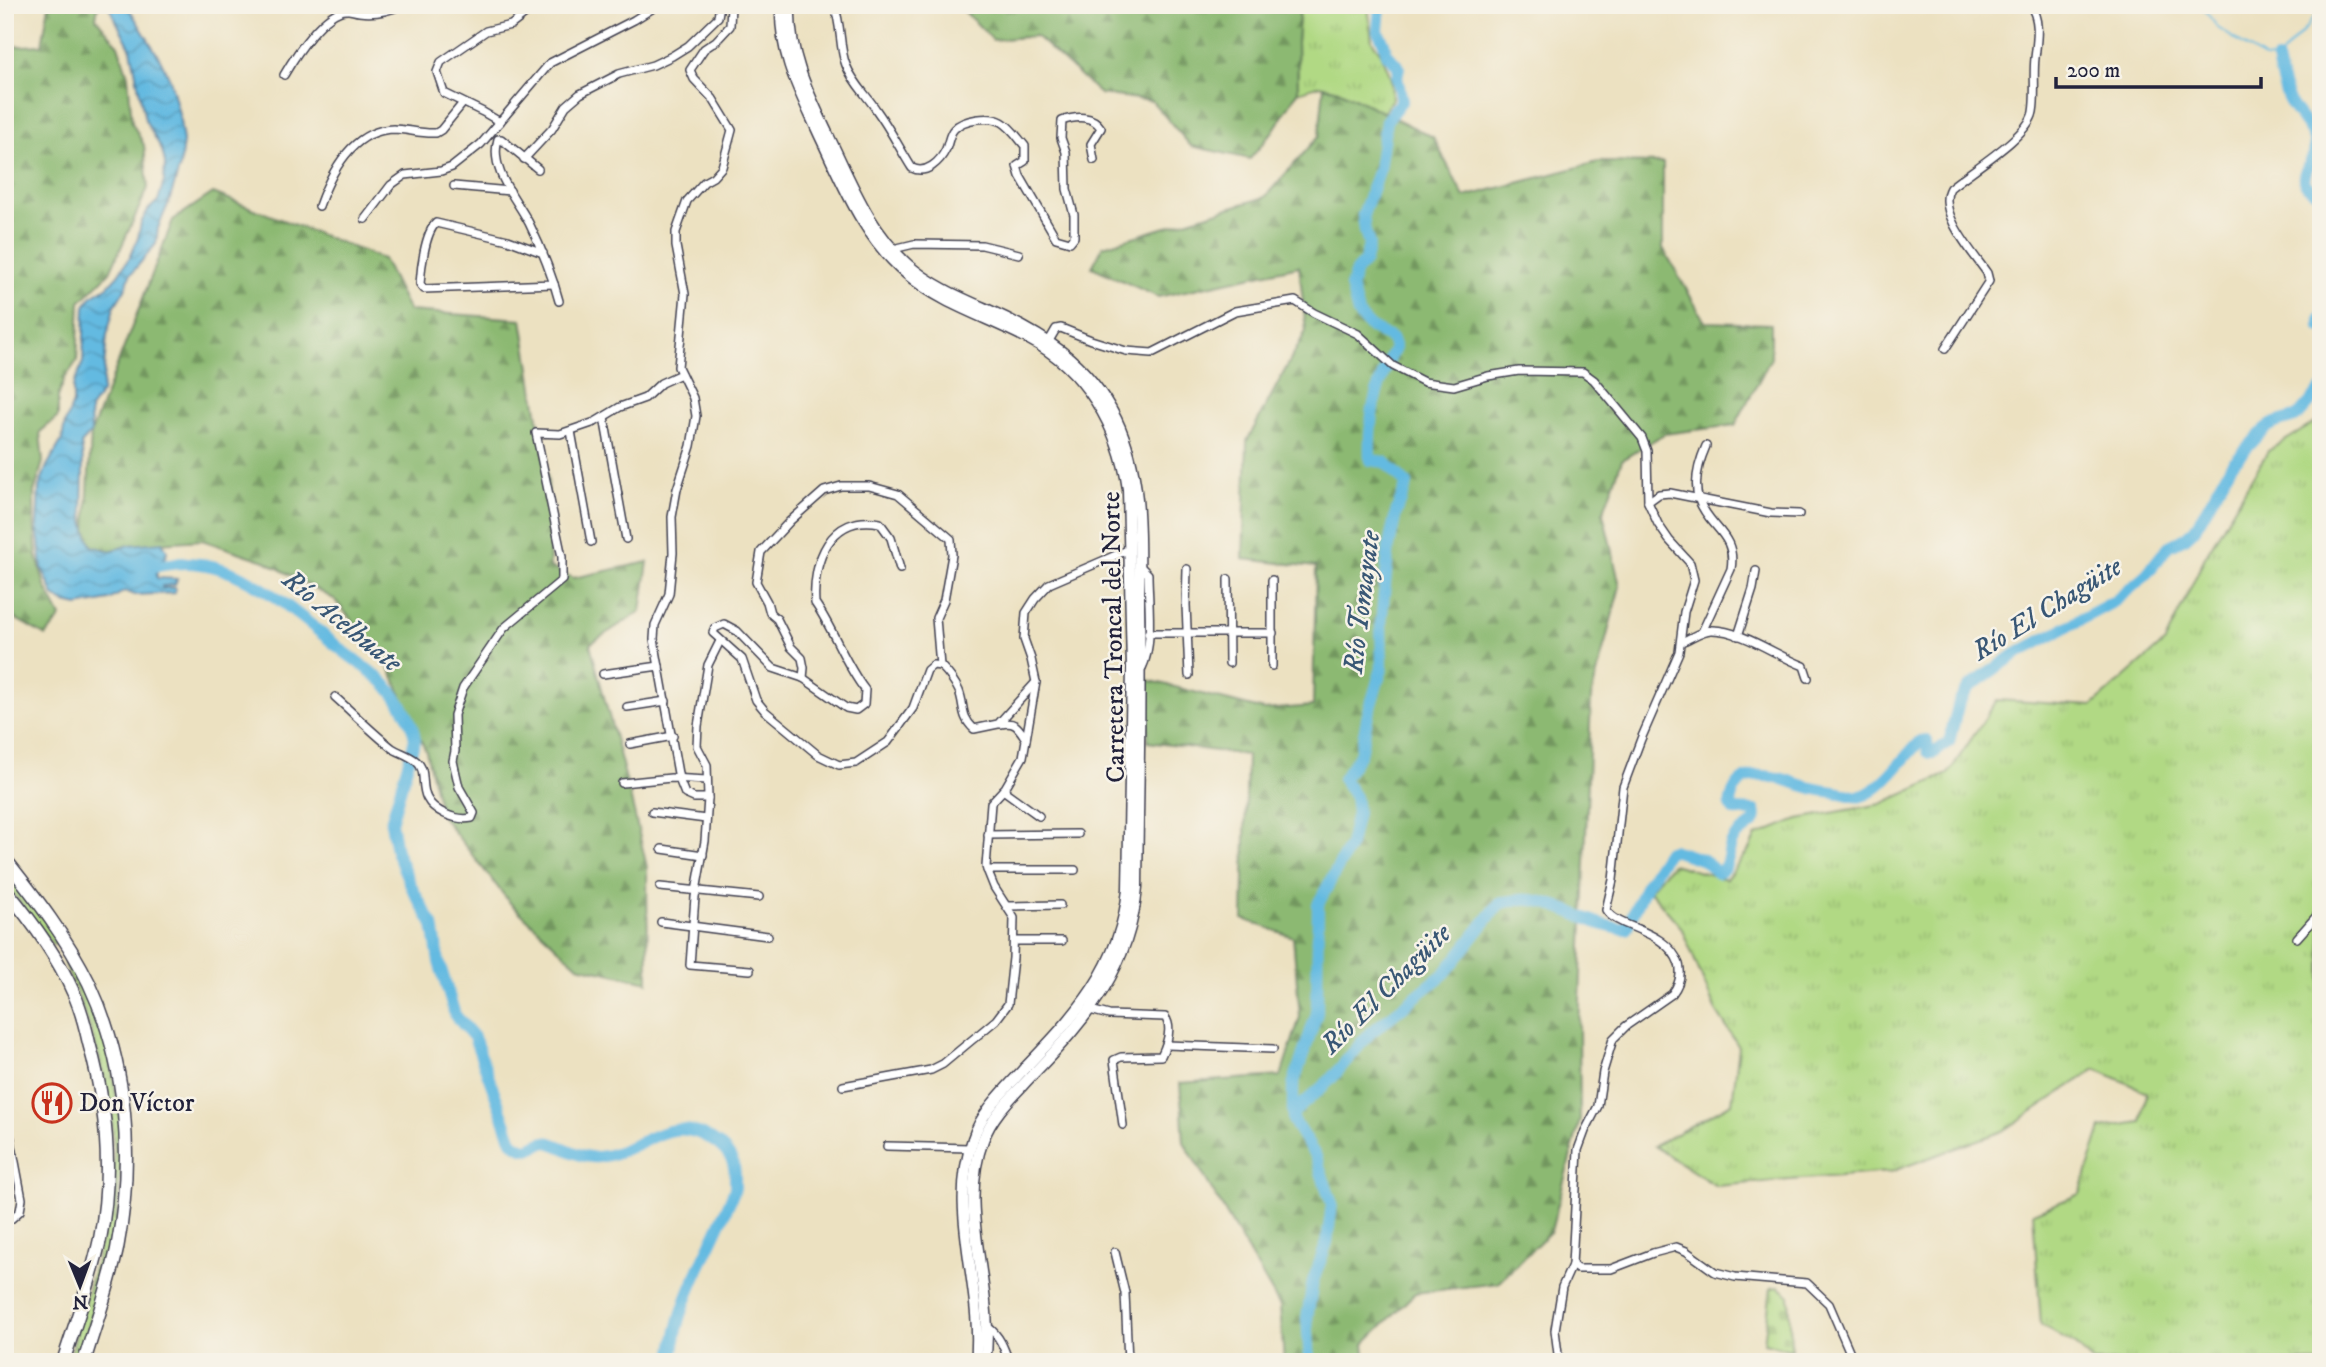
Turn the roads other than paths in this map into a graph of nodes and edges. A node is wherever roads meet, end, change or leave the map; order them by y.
1 (402, 5) edge
2 (537, 5) edge
3 (720, 5) edge
4 (731, 5) edge
5 (781, 5) edge
6 (790, 5) edge
7 (834, 5) edge
8 (2031, 5) edge
9 (653, 7) edge
10 (284, 75) dead end
11 (463, 103) junction
12 (498, 125) junction
13 (498, 139) junction
14 (524, 159) junction
15 (1094, 160) dead end
16 (538, 169) dead end
17 (454, 186) dead end
18 (510, 191) junction
19 (319, 206) dead end
20 (365, 219) dead end
21 (892, 249) junction
22 (542, 253) junction
23 (1019, 254) dead end
24 (554, 284) junction
25 (559, 301) dead end
26 (1003, 322) junction
27 (1033, 336) junction
28 (1049, 341) junction
29 (1945, 349) dead end
30 (681, 374) junction
31 (604, 417) junction
32 (572, 431) junction
33 (1706, 446) dead end
34 (1698, 498) junction
35 (1648, 502) junction
36 (1798, 514) dead end
37 (626, 539) dead end
38 (591, 542) dead end
39 (1131, 549) junction
40 (1139, 565) junction
41 (900, 569) dead end
42 (1187, 569) dead end
43 (1756, 571) dead end
44 (1228, 579) dead end
45 (1272, 580) dead end
46 (1188, 632) junction
47 (1229, 632) junction
48 (1702, 632) junction
49 (1149, 633) junction
50 (1273, 633) junction
51 (1738, 636) junction
52 (720, 640) junction
53 (1681, 642) junction
54 (1229, 663) dead end
55 (940, 666) junction
56 (1272, 666) dead end
57 (659, 667) junction
58 (1140, 672) junction
59 (603, 674) dead end
60 (1189, 675) dead end
61 (803, 678) junction
62 (1808, 678) dead end
63 (1037, 682) junction
64 (335, 697) dead end
65 (666, 701) junction
66 (627, 707) dead end
67 (998, 724) junction
68 (673, 736) junction
69 (1027, 740) junction
70 (630, 744) dead end
71 (680, 779) junction
72 (707, 780) junction
73 (622, 783) dead end
74 (1003, 790) junction
75 (708, 798) junction
76 (652, 812) dead end
77 (1039, 816) dead end
78 (706, 819) junction
79 (1078, 834) dead end
80 (988, 835) junction
81 (662, 849) dead end
82 (703, 855) junction
83 (5, 859) edge
84 (987, 870) junction
85 (1076, 870) dead end
86 (660, 887) dead end
87 (5, 889) edge
88 (696, 891) junction
89 (759, 897) dead end
90 (1060, 905) dead end
91 (1008, 906) junction
92 (2321, 911) edge
93 (661, 922) dead end
94 (694, 927) junction
95 (61, 935) junction
96 (768, 936) dead end
97 (2297, 938) dead end
98 (1014, 941) junction
99 (1062, 942) dead end
100 (48, 947) junction
101 (75, 958) junction
102 (61, 968) junction
103 (750, 970) dead end
104 (1085, 1011) junction
105 (1167, 1045) junction
106 (1273, 1049) dead end
107 (1029, 1071) junction
108 (844, 1086) dead end
109 (5, 1109) edge
110 (1123, 1125) dead end
111 (887, 1146) dead end
112 (970, 1148) junction
113 (5, 1219) edge
114 (1115, 1252) dead end
115 (1572, 1265) junction
116 (989, 1327) junction
117 (63, 1362) edge
118 (84, 1362) edge
119 (976, 1362) edge
120 (985, 1362) edge
121 (1009, 1362) edge
122 (1128, 1362) edge
123 (1559, 1362) edge
124 (1854, 1362) edge

1 - 10 street
2 - 11 street
3 - 14 street
4 - 30 street
5 - 26 main road, Carretera Troncal del Norte
6 - 21 main road, Carretera Troncal del Norte
7 - 15 street
8 - 29 street
9 - 12 street
11 - 12 street
11 - 19 street
12 - 13 street
12 - 20 street
13 - 14 street
13 - 18 street
14 - 16 street
17 - 18 street
18 - 22 street
21 - 23 street
21 - 26 main road, Carretera Troncal del Norte
22 - 24 street
22 - 24 street
24 - 25 street
26 - 27 main road, Carretera Troncal del Norte
27 - 28 main road, Carretera Troncal del Norte
27 - 39 main road, Carretera Troncal del Norte
28 - 35 street
28 - 40 main road, Carretera Troncal del Norte
30 - 31 street
30 - 57 street
31 - 32 street
31 - 37 street
32 - 38 street
32 - 64 street
33 - 34 street
34 - 35 street
34 - 36 street
34 - 48 street
35 - 53 street
39 - 63 street
39 - 104 main road, Carretera Troncal del Norte
40 - 49 street
40 - 58 main road, Carretera Troncal del Norte
41 - 61 street
42 - 46 street
43 - 51 street
44 - 47 street
45 - 50 street
46 - 47 street
46 - 49 street
46 - 60 street
47 - 50 street
47 - 54 street
48 - 51 street
48 - 53 street
49 - 58 street
50 - 56 street
51 - 62 street
52 - 55 street
52 - 61 street
52 - 72 street
53 - 115 street
55 - 61 street
55 - 67 street
57 - 59 street
57 - 65 street
58 - 104 main road, Carretera Troncal del Norte
63 - 67 street
63 - 69 street
65 - 66 street
65 - 68 street
67 - 69 street
68 - 70 street
68 - 71 street
69 - 74 street
71 - 72 street
71 - 73 street
71 - 75 street
72 - 75 street
74 - 77 street
74 - 80 street
75 - 78 street
76 - 78 street
78 - 82 street
79 - 80 street
80 - 84 street
81 - 82 street
82 - 88 street
83 - 95 highway
84 - 85 street
84 - 91 street
86 - 88 street
87 - 100 highway
88 - 89 street
88 - 94 street
90 - 91 street
91 - 98 street
92 - 97 street
93 - 94 street
94 - 96 street
94 - 103 street
95 - 100 highway
95 - 101 highway
98 - 99 street
98 - 108 street
100 - 102 highway
101 - 102 highway
101 - 118 highway
102 - 117 highway
104 - 105 street
104 - 107 main road, Carretera Troncal del Norte
105 - 106 street
105 - 110 street
107 - 112 main road, Carretera Troncal del Norte
107 - 116 main road, Carretera Troncal del Norte
109 - 113 street
111 - 112 street
112 - 119 main road, Carretera Troncal del Norte
114 - 122 street
115 - 123 street
115 - 124 street
116 - 120 main road, Carretera Troncal del Norte
116 - 121 street

